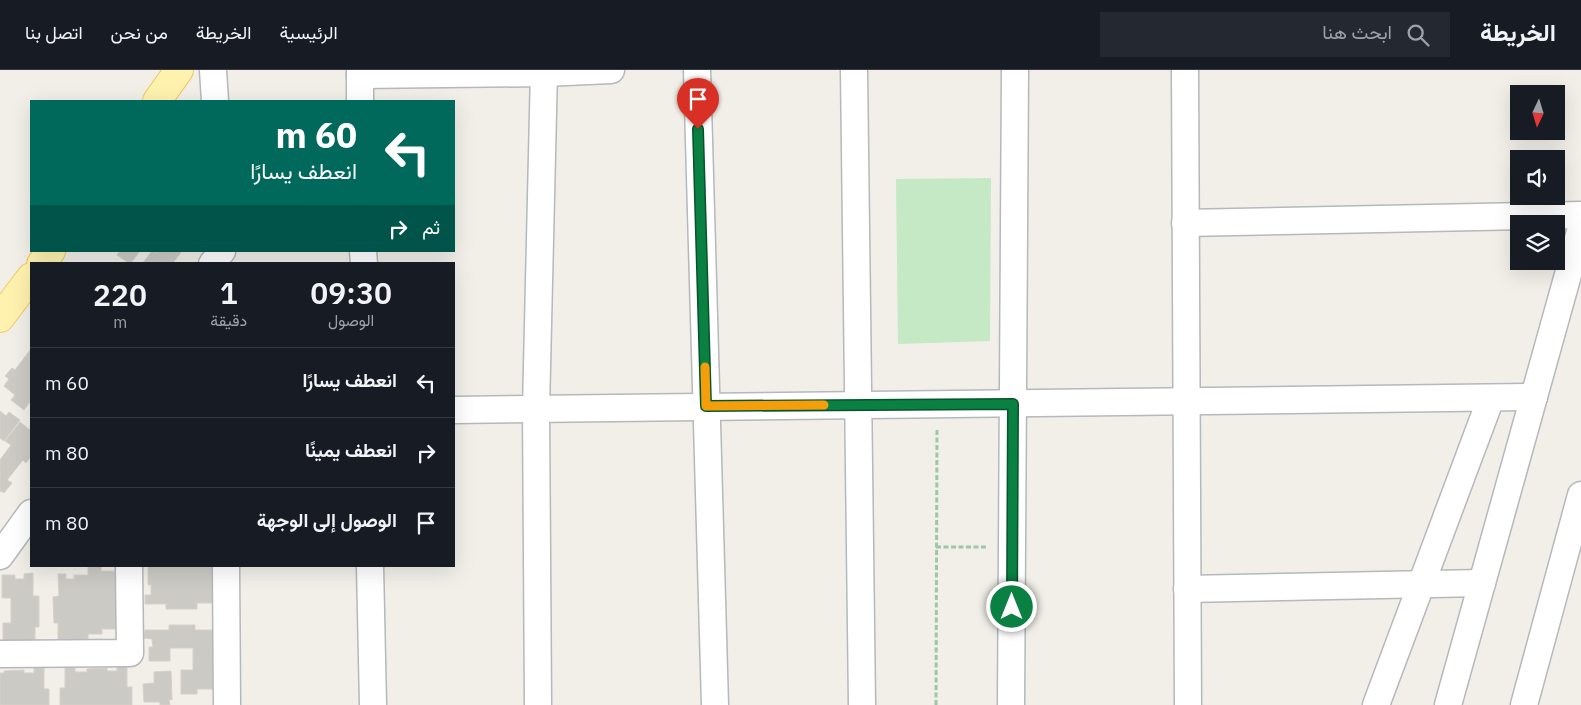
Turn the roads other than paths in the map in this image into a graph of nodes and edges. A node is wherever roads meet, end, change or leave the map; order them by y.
1 (179, 70) edge
2 (213, 70) edge
3 (611, 70) edge
4 (696, 70) edge
5 (854, 70) edge
6 (1015, 70) edge
7 (1185, 70) edge
8 (544, 71) edge
9 (360, 72) edge
10 (158, 100) edge
11 (215, 100) edge
12 (360, 100) edge
13 (1581, 214) edge
14 (1185, 223) junction
15 (1581, 228) edge
16 (50, 252) edge
17 (222, 252) edge
18 (43, 262) edge
19 (214, 262) edge
20 (30, 278) edge
21 (0, 318) edge
22 (1491, 398) junction
23 (1534, 398) junction
24 (1185, 401) junction
25 (1013, 404) junction
26 (858, 405) junction
27 (706, 406) junction
28 (536, 409) junction
29 (455, 410) edge
30 (1581, 495) edge
31 (30, 514) edge
32 (0, 556) edge
33 (129, 567) edge
34 (226, 567) edge
35 (370, 567) edge
36 (1482, 582) junction
37 (1422, 584) junction
38 (1187, 589) junction
39 (0, 654) edge
40 (227, 705) edge
41 (373, 705) edge
42 (538, 705) edge
43 (714, 705) edge
44 (862, 705) edge
45 (1012, 705) edge
46 (1188, 705) edge
47 (1376, 705) edge
48 (1448, 705) edge
49 (1524, 705) edge

1 - 10 main road
2 - 11 street
3 - 8 street
4 - 27 street
5 - 26 street
6 - 25 street
7 - 14 street
8 - 9 street
8 - 28 street
9 - 12 street
13 - 14 street
14 - 24 street
15 - 23 street
16 - 18 main road
17 - 19 street
20 - 21 main road
22 - 23 street
22 - 24 street
22 - 37 street
23 - 36 street
24 - 25 street
24 - 38 street
25 - 26 street
25 - 45 street
26 - 27 street
26 - 44 street
27 - 28 street
27 - 43 street
28 - 29 street
28 - 42 street
30 - 49 street
31 - 32 street
33 - 39 street
34 - 40 street
35 - 41 street
36 - 37 street
36 - 48 street
37 - 38 street
37 - 47 street
38 - 46 street

